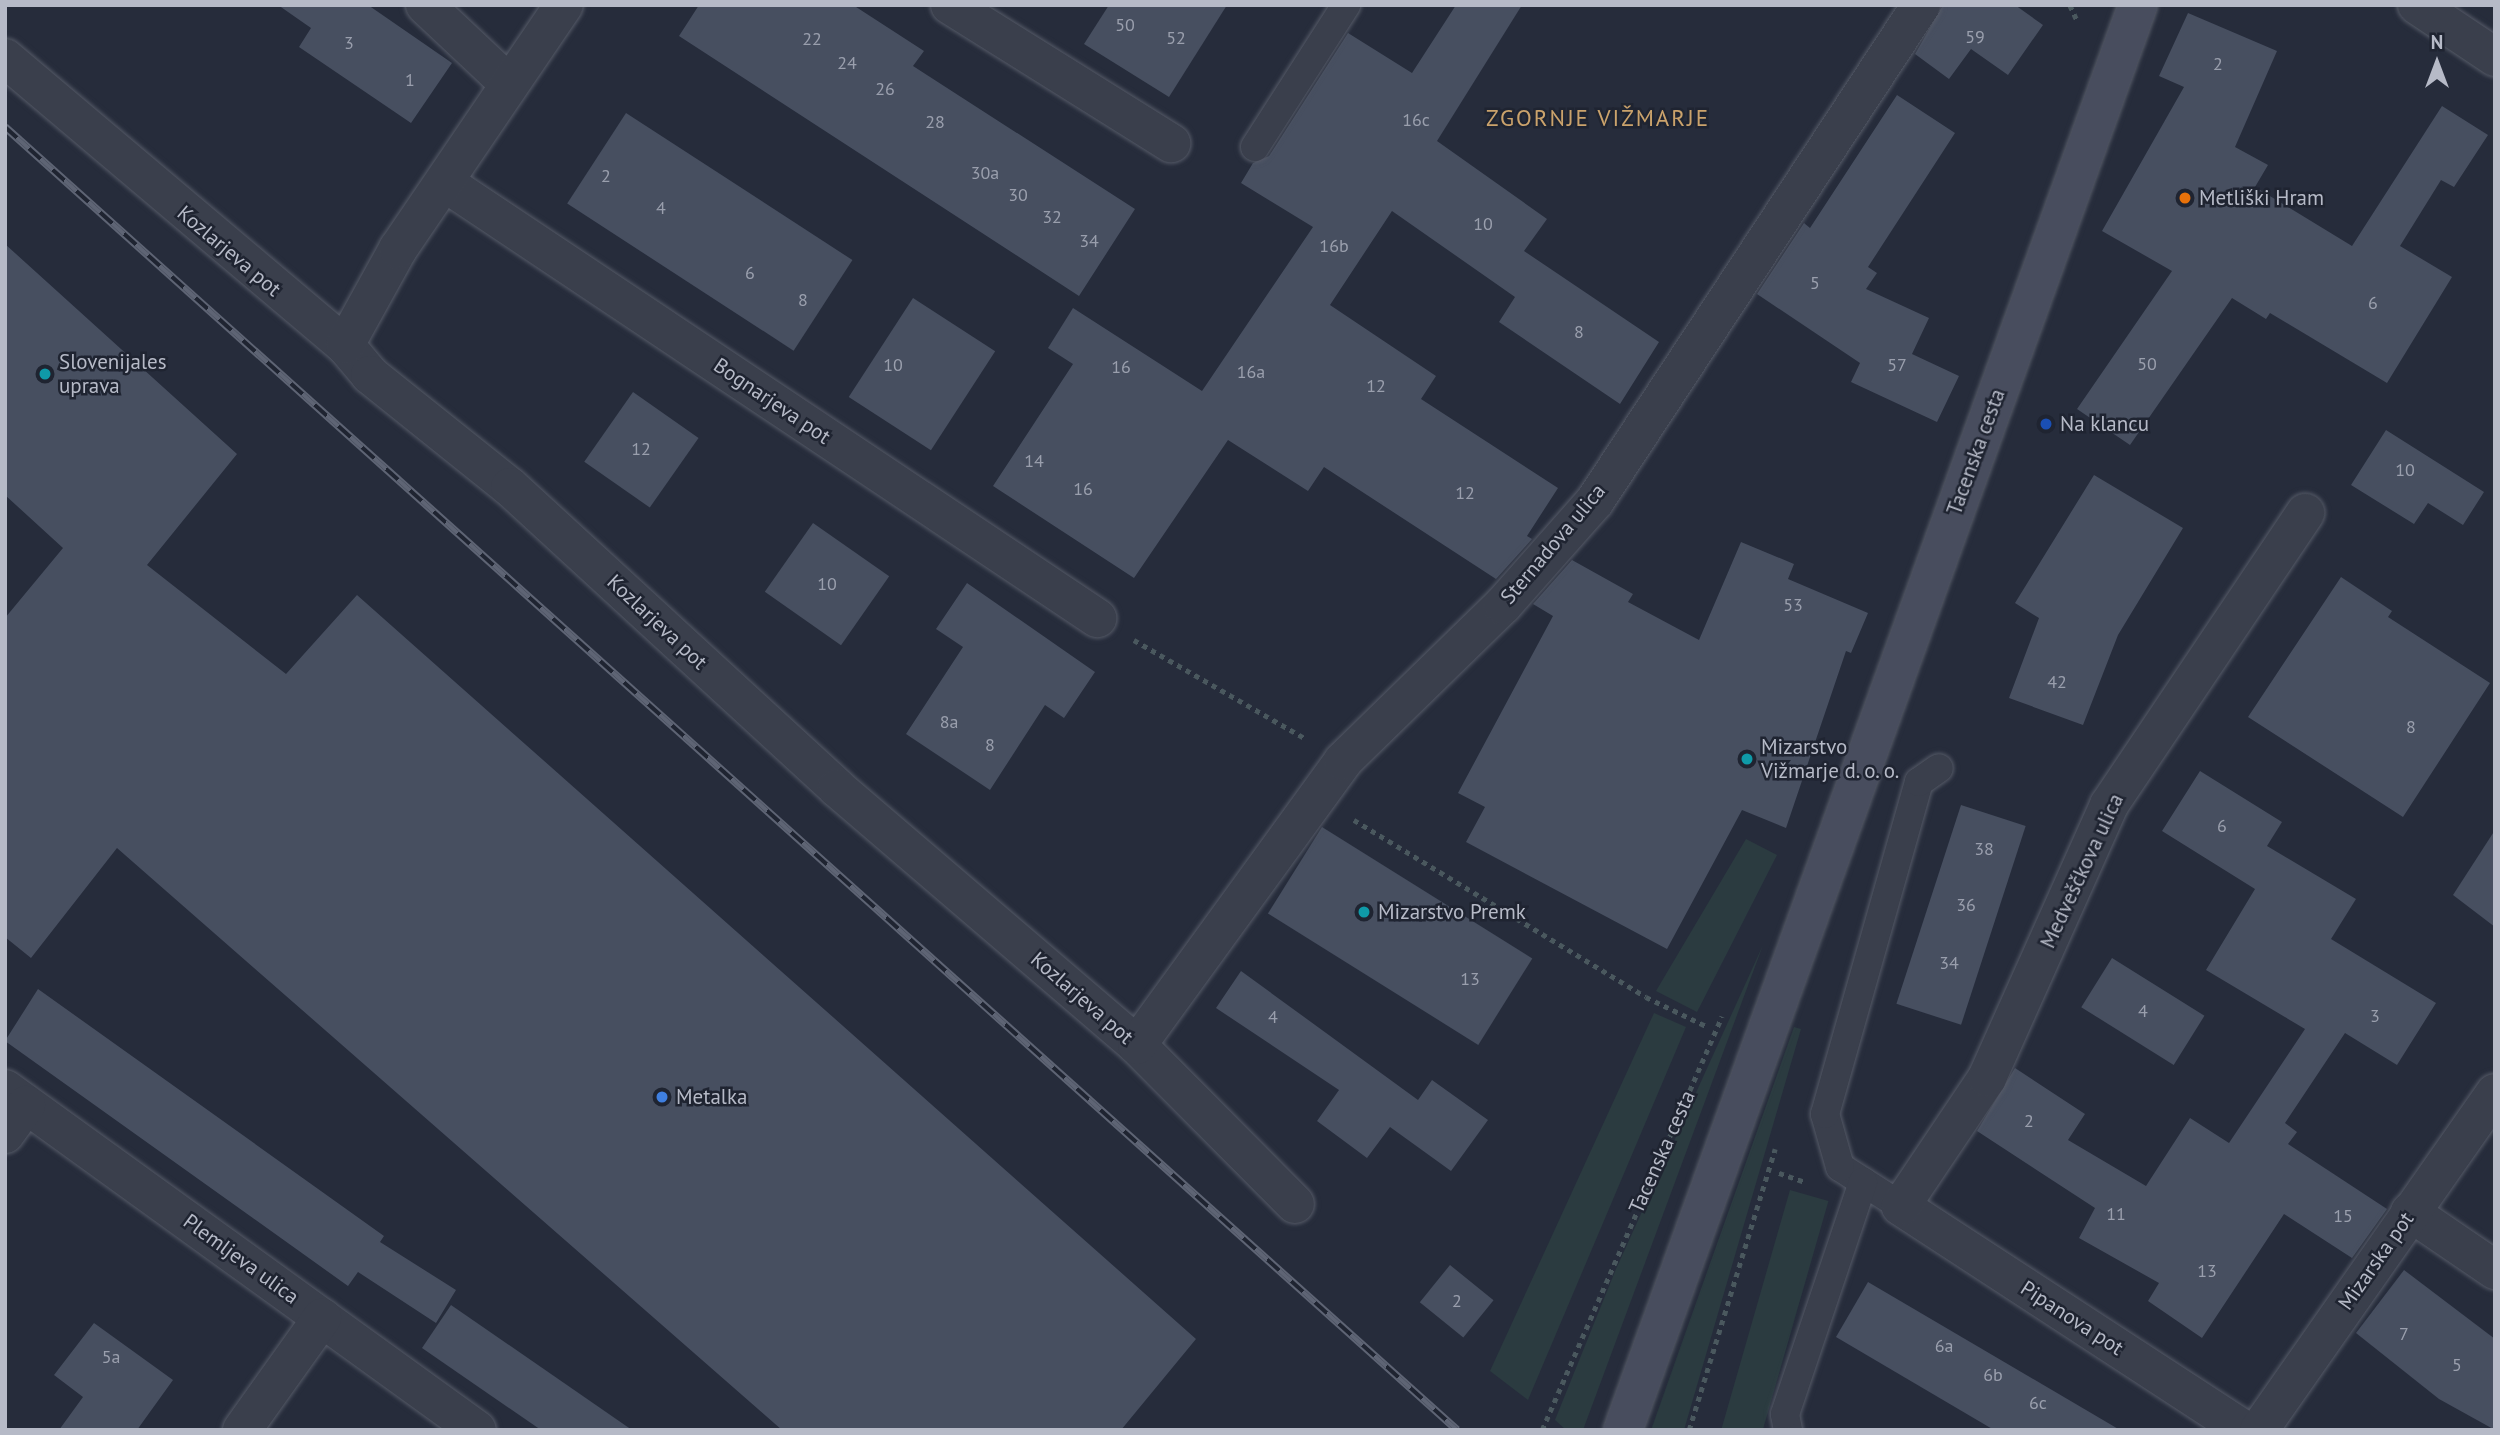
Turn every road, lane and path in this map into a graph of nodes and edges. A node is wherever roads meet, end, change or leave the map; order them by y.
1 (425, 5) edge
2 (564, 5) edge
3 (950, 5) edge
4 (1346, 5) edge
5 (1921, 5) edge
6 (2070, 5) edge
7 (2138, 5) edge
8 (2417, 5) edge
9 (2078, 22) dead end
10 (2495, 57) edge
11 (5, 58) edge
12 (509, 84) junction
13 (1171, 143) dead end
14 (1255, 147) dead end
15 (447, 184) junction
16 (345, 345) junction
17 (2305, 513) dead end
18 (1097, 618) joint
19 (1343, 761) junction
20 (1939, 768) dead end
21 (1314, 796) junction
22 (1726, 1009) dead end
23 (1708, 1027) dead end
24 (1137, 1045) junction
25 (2495, 1093) edge
26 (12, 1109) edge
27 (1863, 1182) junction
28 (1294, 1204) dead end
29 (1901, 1206) junction
30 (2410, 1212) junction
31 (2495, 1270) edge
32 (322, 1318) junction
33 (242, 1430) edge
34 (477, 1430) edge
35 (1542, 1430) edge
36 (1623, 1430) edge
37 (1788, 1430) edge
38 (2244, 1430) edge
39 (2259, 1430) edge

1 - 12 street
2 - 12 street
3 - 13 street
4 - 14 lane
5 - 19 street, Sternadova ulica
6 - 9 path
7 - 36 main road, Tacenska cesta
8 - 10 street
11 - 16 street, Kozlarjeva pot
12 - 15 street
15 - 16 street
15 - 18 street, Bognarjeva pot
16 - 24 street, Kozlarjeva pot
17 - 29 street, Medveščkova ulica
18 - 19 path
19 - 21 street, Sternadova ulica
20 - 27 lane
21 - 23 path
21 - 24 street, Sternadova ulica
22 - 35 path, Tacenska cesta
24 - 28 street, Kozlarjeva pot
25 - 30 street, Mizarska pot
26 - 32 street, Plemljeva ulica
27 - 29 lane
27 - 37 lane
29 - 38 street, Pipanova pot
30 - 31 street
30 - 39 street, Mizarska pot
32 - 33 street
32 - 34 street, Plemljeva ulica

